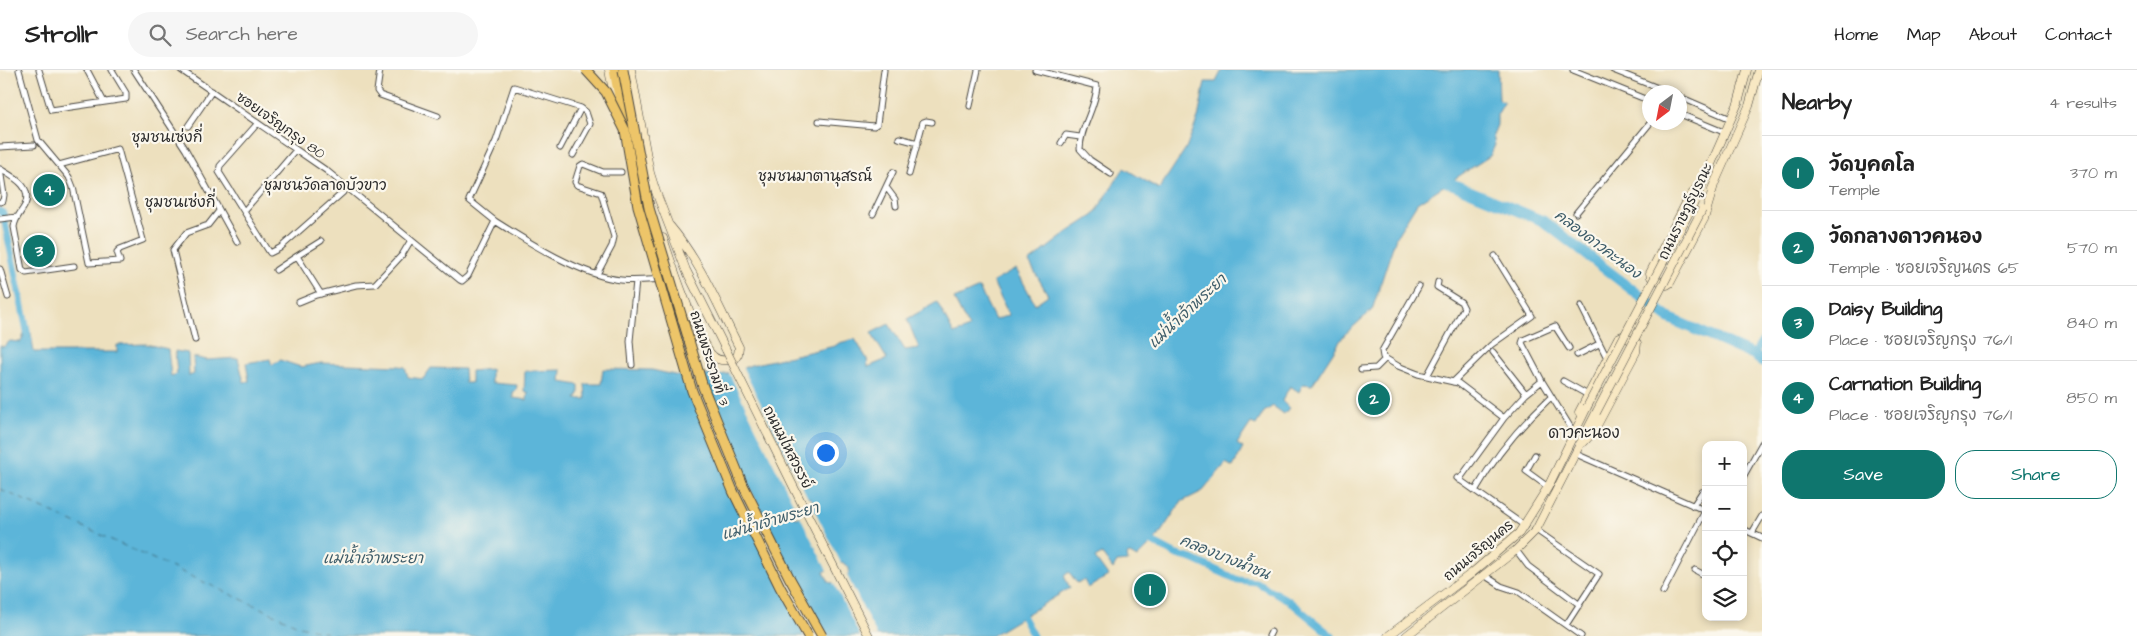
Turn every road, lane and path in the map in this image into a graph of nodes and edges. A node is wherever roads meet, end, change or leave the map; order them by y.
1 (19, 70) edge
2 (39, 70) edge
3 (86, 70) edge
4 (112, 70) edge
5 (134, 70) edge
6 (181, 70) edge
7 (380, 70) edge
8 (586, 70) edge
9 (608, 70) edge
10 (614, 70) edge
11 (623, 70) edge
12 (631, 70) edge
13 (884, 70) edge
14 (978, 70) edge
15 (1035, 70) edge
16 (1573, 70) edge
17 (1613, 70) edge
18 (1748, 70) edge
19 (1759, 70) edge
20 (1650, 85) edge
21 (212, 91) junction
22 (1642, 98) edge
23 (1687, 100) edge
24 (104, 102) junction
25 (970, 106) dead end
26 (581, 108) junction
27 (438, 116) dead end
28 (1687, 117) edge
29 (1731, 118) junction
30 (819, 121) dead end
31 (932, 122) dead end
32 (258, 123) junction
33 (188, 126) dead end
34 (626, 130) junction
35 (1644, 130) edge
36 (1726, 133) junction
37 (1080, 137) junction
38 (899, 138) dead end
39 (918, 142) junction
40 (1061, 142) dead end
41 (34, 145) dead end
42 (0, 147) edge
43 (560, 148) dead end
44 (296, 150) junction
45 (573, 155) dead end
46 (59, 165) junction
47 (0, 169) edge
48 (621, 172) dead end
49 (893, 172) dead end
50 (909, 174) dead end
51 (1111, 174) dead end
52 (1703, 180) junction
53 (1714, 184) junction
54 (348, 188) junction
55 (886, 188) junction
56 (0, 202) edge
57 (896, 206) dead end
58 (220, 211) junction
59 (244, 211) junction
60 (1576, 213) dead end
61 (873, 214) dead end
62 (17, 217) junction
63 (0, 218) edge
64 (495, 221) junction
65 (670, 226) junction
66 (663, 238) junction
67 (411, 240) junction
68 (321, 241) dead end
69 (237, 242) dead end
70 (297, 256) junction
71 (1496, 256) dead end
72 (74, 266) dead end
73 (0, 269) edge
74 (276, 270) dead end
75 (686, 270) junction
76 (597, 274) junction
77 (677, 278) junction
78 (636, 281) junction
79 (1438, 282) dead end
80 (1419, 286) dead end
81 (321, 294) junction
82 (8, 297) dead end
83 (299, 302) dead end
84 (1581, 306) dead end
85 (195, 340) dead end
86 (1599, 344) junction
87 (1569, 348) dead end
88 (1493, 352) dead end
89 (1577, 355) dead end
90 (1385, 358) junction
91 (1608, 358) junction
92 (632, 365) dead end
93 (1361, 369) dead end
94 (1427, 376) junction
95 (1542, 381) junction
96 (1563, 381) dead end
97 (1453, 382) junction
98 (1526, 394) junction
99 (1588, 395) junction
100 (1552, 397) junction
101 (1587, 408) joint
102 (1596, 413) joint
103 (1504, 418) junction
104 (1572, 432) junction
105 (1762, 443) edge
106 (1581, 445) junction
107 (1576, 454) junction
108 (1534, 455) dead end
109 (1747, 470) edge
110 (1548, 487) junction
111 (1475, 491) junction
112 (1702, 492) dead end
113 (1693, 506) junction
114 (1702, 509) edge
115 (1762, 516) edge
116 (1702, 519) edge
117 (1524, 526) junction
118 (1536, 530) junction
119 (1747, 531) edge
120 (1752, 533) junction
121 (1762, 538) edge
122 (1516, 550) junction
123 (1695, 570) dead end
124 (1702, 574) edge
125 (1484, 576) junction
126 (1663, 592) dead end
127 (1580, 604) junction
128 (1566, 625) junction
129 (808, 636) edge
130 (822, 636) edge
131 (868, 636) edge
132 (1388, 636) edge
133 (1406, 636) edge
134 (1581, 636) edge

1 - 46 street
2 - 24 street
3 - 24 street
4 - 24 street
5 - 58 street
6 - 21 street, ซอยเจริญกรุง 80
7 - 27 street
8 - 34 main road, bridge
9 - 66 main road, ถนนมไหสวรรย์
10 - 34 main road, ถนนพระรามที่ 3
11 - 130 main road, ถนนพระรามที่ 3, bridge
12 - 65 main road, ถนนมไหสวรรย์
13 - 30 street
14 - 25 street
15 - 37 street
16 - 22 street
17 - 20 street
18 - 29 main road, ถนนราษฎร์บูรณะ
19 - 53 main road, ถนนราษฎร์บูรณะ
21 - 32 street, ซอยเจริญกรุง 80
21 - 33 street
23 - 29 street
26 - 43 street
26 - 45 street
26 - 64 street
28 - 36 street
29 - 36 main road, ถนนราษฎร์บูรณะ
31 - 39 street
32 - 44 street, ซอยเจริญกรุง 80
32 - 59 street
34 - 129 main road, ถนนพระรามที่ 3, bridge
35 - 60 street
36 - 52 main road, ถนนราษฎร์บูรณะ
37 - 40 street
37 - 51 street
38 - 39 street
39 - 50 street
41 - 42 street
44 - 54 street, ซอยเจริญกรุง 80
44 - 59 street
46 - 46 street
47 - 56 street
47 - 62 street
48 - 76 street
49 - 55 street
52 - 53 main road
52 - 101 main road, ถนนราษฎร์บูรณะ, bridge
53 - 102 main road, ถนนราษฎร์บูรณะ, bridge
54 - 59 street
54 - 67 street, ซอยเจริญกรุง 80
55 - 57 street
55 - 61 street
58 - 69 street
58 - 85 street
62 - 63 street
62 - 72 street
64 - 67 street, ซอยเจริญกรุง 80
64 - 76 street
65 - 75 main road, ถนนมไหสวรรย์
65 - 77 main road
66 - 75 main road, ถนนมไหสวรรย์
66 - 77 main road
67 - 81 street
68 - 70 street
70 - 74 street
70 - 81 street
71 - 97 street
73 - 82 street
75 - 131 main road, ถนนมไหสวรรย์, bridge
76 - 78 street
77 - 78 street
78 - 92 street
79 - 94 street
80 - 90 street
81 - 83 street
84 - 86 street
86 - 89 street
86 - 91 street
87 - 95 street
88 - 98 street
90 - 93 street
90 - 94 street
91 - 99 main road
91 - 106 main road
94 - 97 street
95 - 98 street
95 - 100 street
96 - 99 street
97 - 103 street
98 - 103 street
99 - 104 main road
100 - 104 street
100 - 111 street
101 - 104 main road, ถนนเจริญนคร
102 - 106 main road, ถนนเจริญนคร
103 - 111 street
104 - 110 main road, ถนนเจริญนคร
105 - 109 street
106 - 107 main road, ถนนเจริญนคร
107 - 113 street
107 - 118 main road, ถนนเจริญนคร
108 - 110 street
110 - 117 main road, ถนนเจริญนคร
111 - 117 street
112 - 113 street
113 - 114 street
115 - 120 street
116 - 126 street
117 - 132 main road, ถนนเจริญนคร
118 - 122 main road, ถนนเจริญนคร
118 - 127 street
119 - 120 street
120 - 121 street
122 - 125 main road, ถนนเจริญนคร
122 - 127 street
123 - 124 street
125 - 128 street
125 - 133 main road, ถนนเจริญนคร
127 - 128 street
128 - 134 street

